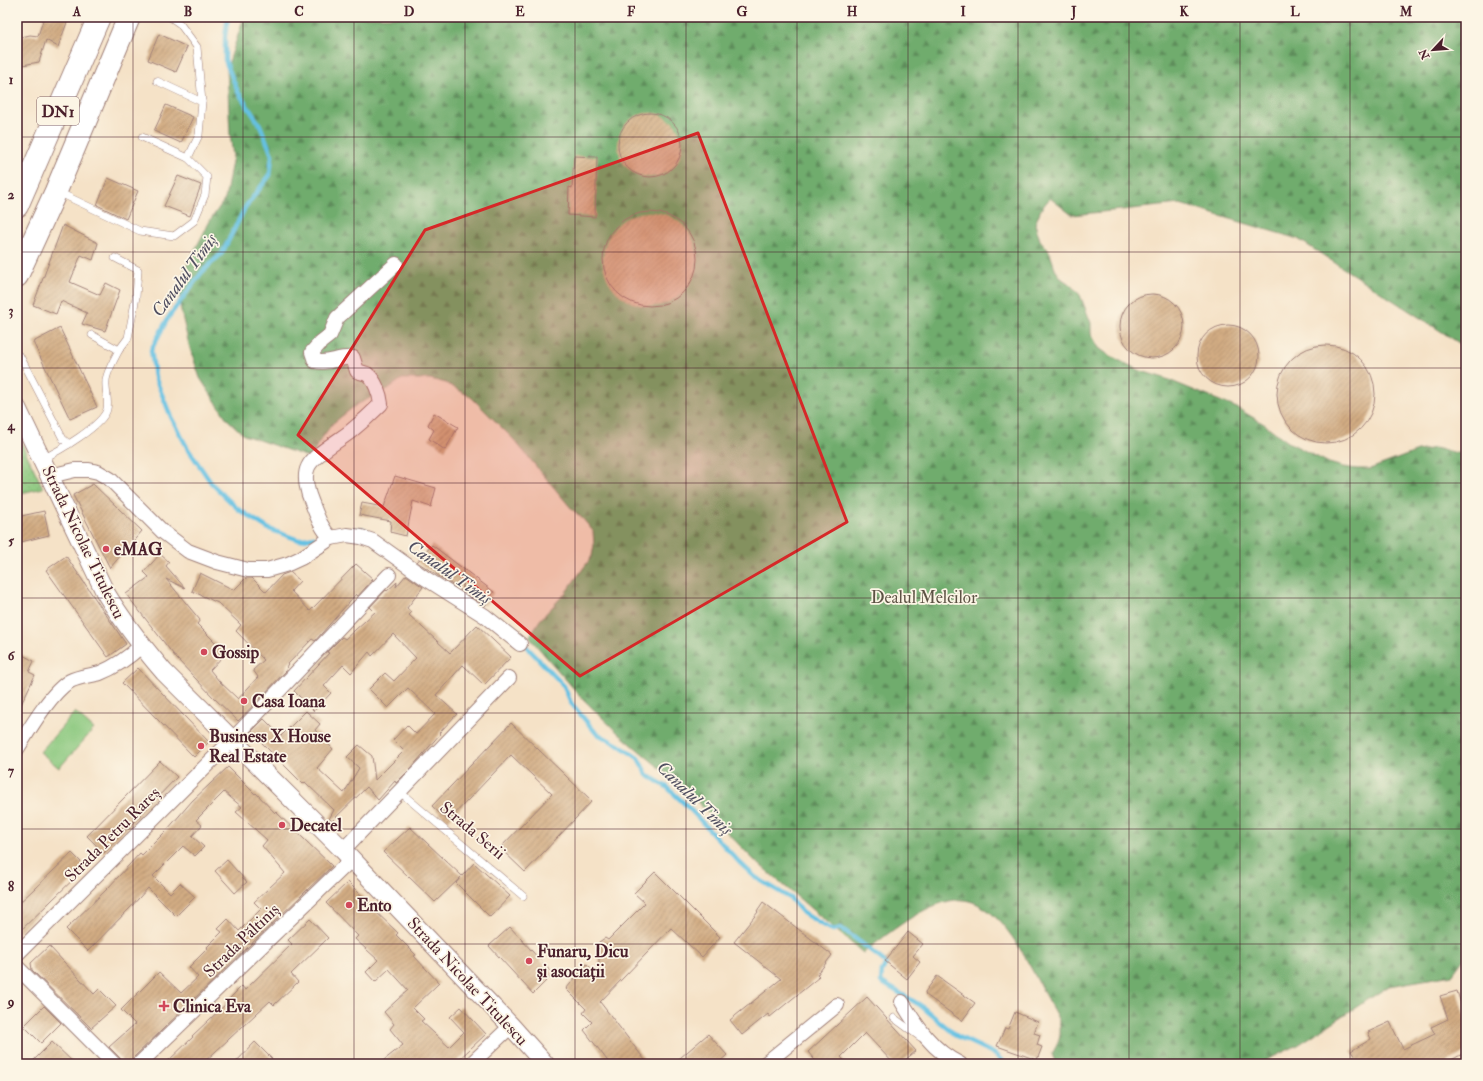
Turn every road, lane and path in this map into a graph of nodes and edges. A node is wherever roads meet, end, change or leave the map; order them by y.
1 (99, 17) edge
2 (128, 17) edge
3 (170, 17) edge
4 (157, 81) dead end
5 (202, 102) junction
6 (142, 137) dead end
7 (188, 158) junction
8 (56, 191) junction
9 (17, 206) edge
10 (115, 258) dead end
11 (396, 264) dead end
12 (17, 276) edge
13 (92, 335) dead end
14 (119, 350) junction
15 (20, 356) dead end
16 (17, 408) edge
17 (69, 444) junction
18 (42, 459) junction
19 (50, 476) junction
20 (332, 538) junction
21 (389, 575) dead end
22 (520, 644) dead end
23 (141, 646) junction
24 (509, 678) dead end
25 (232, 740) junction
26 (17, 749) edge
27 (400, 792) junction
28 (348, 854) junction
29 (523, 896) dead end
30 (17, 954) edge
31 (17, 967) edge
32 (902, 1002) dead end
33 (836, 1005) dead end
34 (894, 1018) dead end
35 (511, 1026) junction
36 (934, 1047) junction
37 (114, 1064) edge
38 (139, 1064) edge
39 (471, 1064) edge
40 (546, 1064) edge
41 (765, 1064) edge
42 (960, 1064) edge

1 - 9 main road, DN1
2 - 8 main road, DN1
3 - 5 lane
4 - 5 lane
5 - 7 lane
6 - 7 lane
7 - 8 lane
8 - 12 main road, DN1
10 - 14 lane
11 - 20 street
13 - 14 lane
14 - 17 lane
15 - 17 lane
16 - 18 street, Strada Nicolae Titulescu
17 - 18 lane
18 - 19 street, Strada Nicolae Titulescu
19 - 20 street
19 - 23 street, Strada Nicolae Titulescu
20 - 22 street
21 - 25 street, Strada Petru Rareș
23 - 25 street, Strada Nicolae Titulescu
23 - 26 street
24 - 27 street
25 - 28 street, Strada Nicolae Titulescu
25 - 30 street, Strada Petru Rareș
27 - 28 street
27 - 29 lane, Strada Serii
28 - 35 street, Strada Nicolae Titulescu
28 - 38 street, Strada Păltiniș
31 - 37 street
32 - 36 street
33 - 41 street
34 - 36 lane
35 - 39 street
35 - 40 street, Strada Nicolae Titulescu
36 - 42 street

